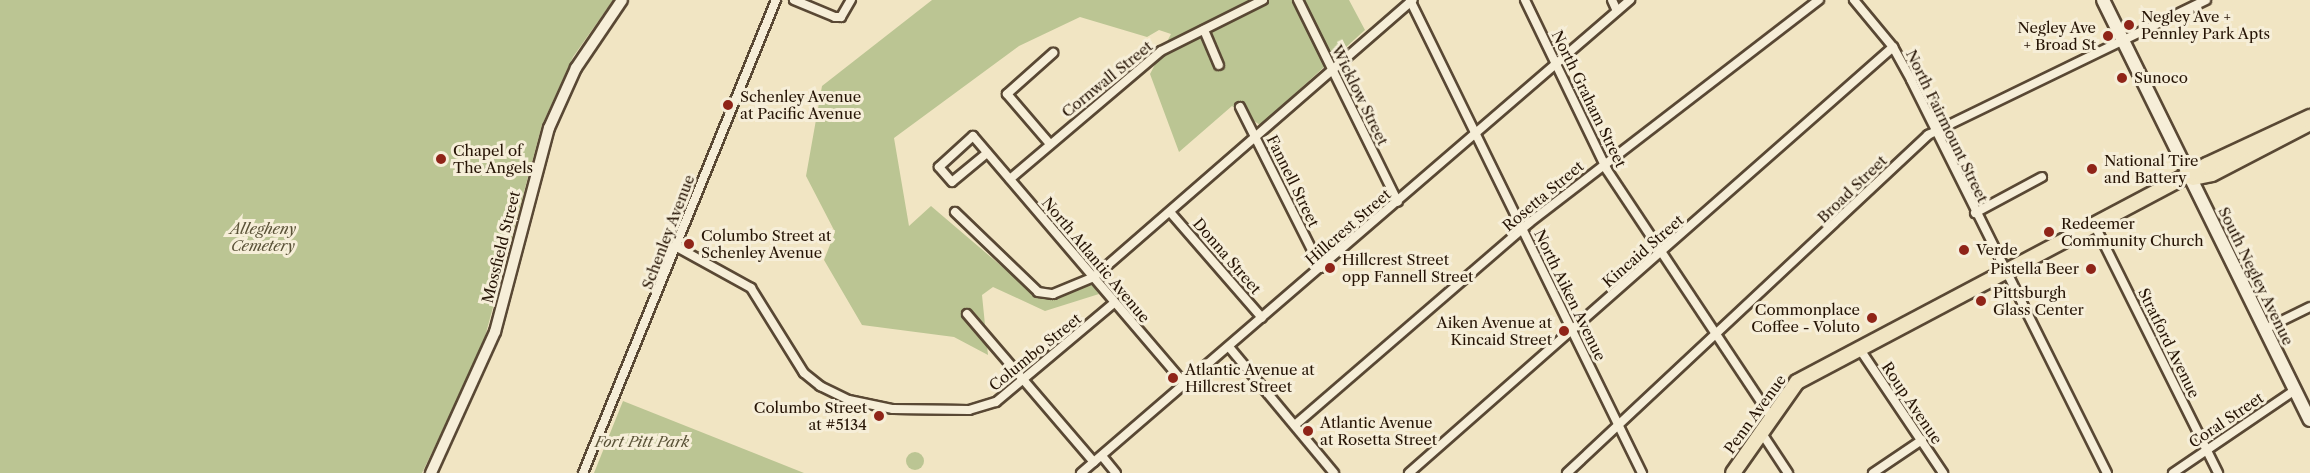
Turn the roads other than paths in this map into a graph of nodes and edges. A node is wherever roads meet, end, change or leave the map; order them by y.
1 (622, 0) edge
2 (776, 0) edge
3 (794, 0) edge
4 (851, 0) edge
5 (1263, 0) edge
6 (1298, 0) edge
7 (1525, 0) edge
8 (1612, 0) edge
9 (1630, 0) edge
10 (1819, 0) edge
11 (1854, 0) edge
12 (2103, 0) edge
13 (2206, 0) edge
14 (1412, 1) edge
15 (1617, 11) junction
16 (1204, 30) junction
17 (2123, 41) junction
18 (1893, 47) junction
19 (1053, 53) dead end
20 (1220, 65) dead end
21 (1557, 65) junction
22 (1333, 70) junction
23 (1240, 107) dead end
24 (2310, 117) edge
25 (2310, 123) edge
26 (1936, 132) junction
27 (1476, 134) junction
28 (1256, 137) junction
29 (1050, 144) junction
30 (987, 153) junction
31 (1604, 164) junction
32 (2042, 177) dead end
33 (2190, 178) junction
34 (1010, 179) junction
35 (1398, 202) junction
36 (955, 212) dead end
37 (1170, 212) junction
38 (1975, 213) junction
39 (2095, 226) junction
40 (1523, 229) junction
41 (675, 246) junction
42 (1661, 252) junction
43 (1321, 268) junction
44 (2005, 271) junction
45 (1094, 277) junction
46 (1114, 303) junction
47 (2310, 307) edge
48 (968, 314) dead end
49 (1262, 318) junction
50 (2265, 329) junction
51 (1573, 331) junction
52 (1717, 336) junction
53 (1229, 347) junction
54 (1859, 348) junction
55 (1025, 381) junction
56 (1185, 384) junction
57 (2295, 390) junction
58 (1771, 417) junction
59 (2310, 420) edge
60 (1295, 425) junction
61 (1620, 427) junction
62 (1761, 432) junction
63 (1922, 440) junction
64 (2207, 450) junction
65 (1102, 456) junction
66 (1094, 462) junction
67 (431, 473) edge
68 (583, 473) edge
69 (1081, 473) edge
70 (1116, 473) edge
71 (1334, 473) edge
72 (1409, 473) edge
73 (1567, 473) edge
74 (1642, 473) edge
75 (1733, 473) edge
76 (1788, 473) edge
77 (1873, 473) edge
78 (1943, 473) edge
79 (2107, 473) edge
80 (2173, 473) edge
81 (2218, 473) edge

1 - 67 street, Mossfield Street
2 - 41 street, Schenley Avenue
3 - 4 street
5 - 16 street, Cornwall Street
6 - 22 street, Wicklow Street
7 - 21 street, North Graham Street
8 - 15 street
9 - 15 street, Hillcrest Street
10 - 31 street, Rosetta Street
11 - 18 street, North Fairmount Street
12 - 17 main road, South Negley Avenue
13 - 17 street, Broad Street
14 - 22 street
14 - 27 street, North Aiken Avenue
15 - 21 street, Hillcrest Street
16 - 20 street
16 - 29 street, Cornwall Street
17 - 26 street, Broad Street
17 - 33 main road, South Negley Avenue
18 - 26 street, North Fairmount Street
18 - 42 street, Kincaid Street
19 - 29 street
21 - 27 street, Hillcrest Street
21 - 31 street, North Graham Street
22 - 28 street
22 - 35 street, Wicklow Street
23 - 28 street, Fannell Street
24 - 33 main road, Penn Avenue
25 - 33 main road, Penn Avenue
26 - 38 street, North Fairmount Street
26 - 52 street, Broad Street
27 - 35 street, Hillcrest Street
27 - 40 street, North Aiken Avenue
28 - 37 street
28 - 43 street, Fannell Street
29 - 34 street, Cornwall Street
30 - 30 street, North Atlantic Avenue
30 - 34 street, North Atlantic Avenue
31 - 40 street, Rosetta Street
31 - 42 street, North Graham Street
32 - 38 street
33 - 39 main road, Penn Avenue
33 - 50 main road, South Negley Avenue
34 - 45 street, North Atlantic Avenue
35 - 43 street, Hillcrest Street
36 - 45 street
37 - 45 street
37 - 49 street, Donna Street
38 - 44 street, North Fairmount Street
39 - 44 main road, Penn Avenue
39 - 64 street, Stratford Avenue
40 - 51 street, North Aiken Avenue
40 - 60 street, Rosetta Street
41 - 55 street, Columbo Street
41 - 68 street, Schenley Avenue
42 - 51 street, Kincaid Street
42 - 52 street, North Graham Street
43 - 49 street, Hillcrest Street
44 - 54 main road, Penn Avenue
44 - 79 street, North Fairmount Street
45 - 46 street, North Atlantic Avenue
46 - 55 street, Columbo Street
46 - 56 street, North Atlantic Avenue
47 - 50 street
48 - 55 street
49 - 53 street, Hillcrest Street
50 - 57 main road, South Negley Avenue
51 - 61 street, North Aiken Avenue
51 - 72 street, Kincaid Street
52 - 58 street, North Graham Street
52 - 61 street, Broad Street
53 - 56 street, Hillcrest Street
53 - 60 street
54 - 58 main road, Penn Avenue
54 - 63 street, Roup Avenue
55 - 66 street
56 - 65 street, Hillcrest Street
57 - 59 main road, South Negley Avenue
57 - 64 street, Coral Street
58 - 62 main road, Penn Avenue
60 - 71 street
61 - 73 street, Broad Street
61 - 74 street, North Aiken Avenue
62 - 75 main road, Penn Avenue
62 - 76 street
63 - 77 street
63 - 78 street, Roup Avenue
64 - 80 street, Coral Street
64 - 81 street, Stratford Avenue
65 - 66 street, Hillcrest Street
65 - 70 street
66 - 69 street, Hillcrest Street

